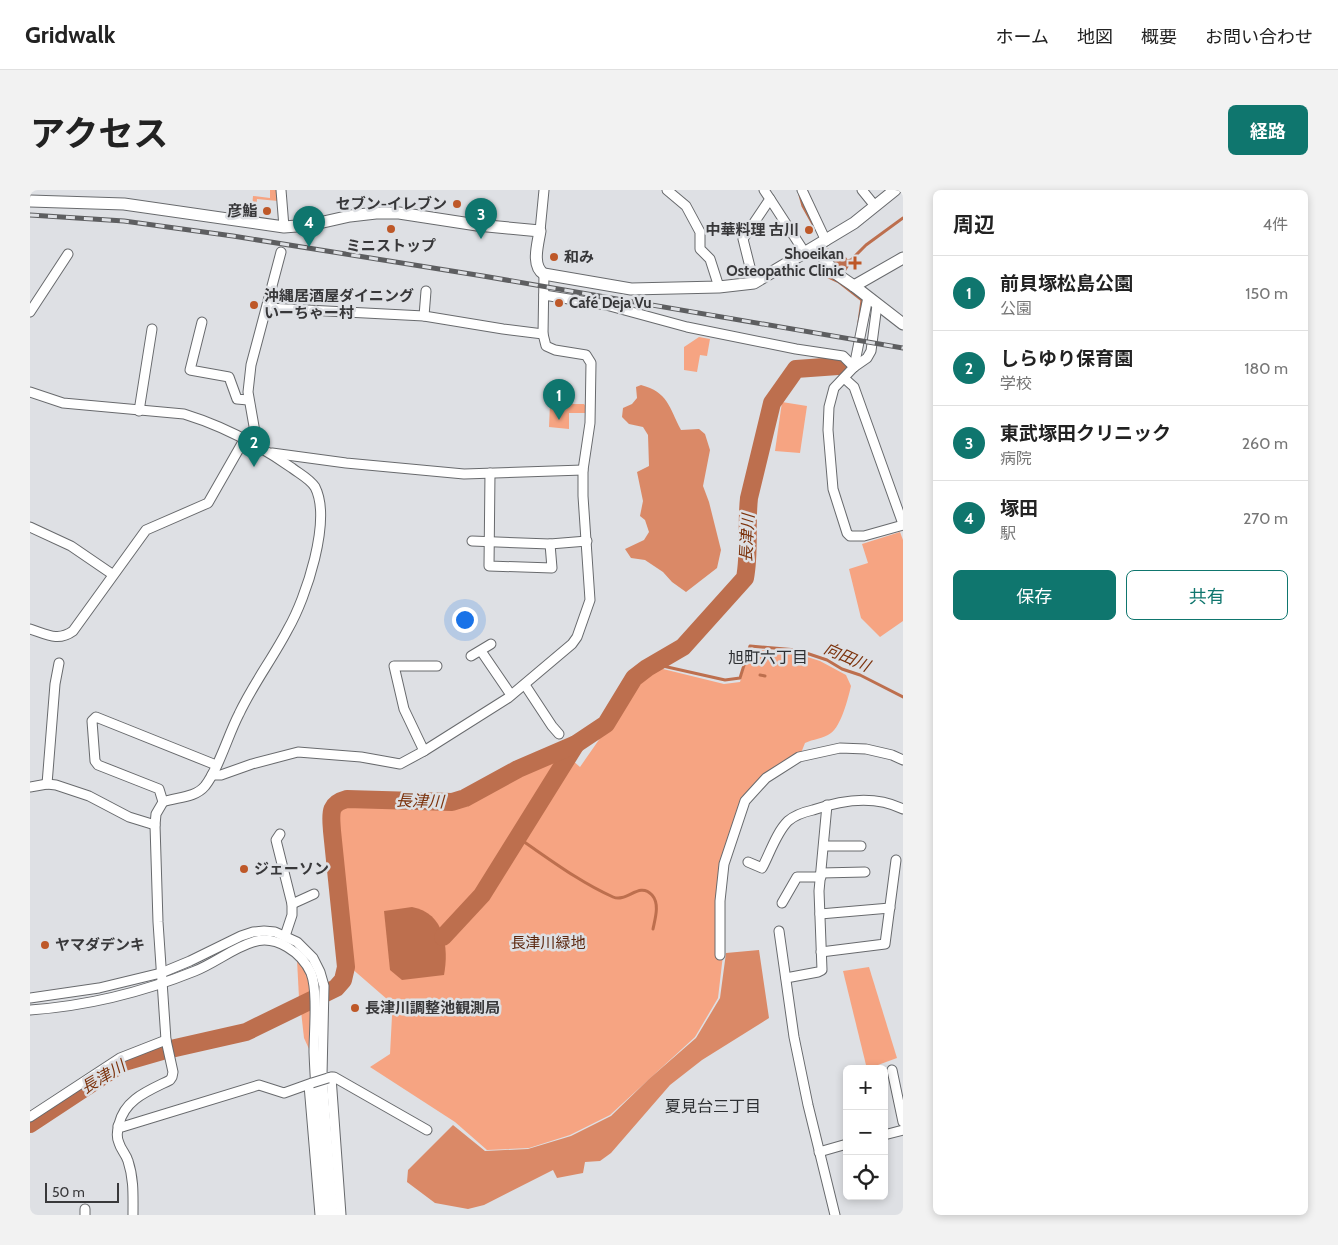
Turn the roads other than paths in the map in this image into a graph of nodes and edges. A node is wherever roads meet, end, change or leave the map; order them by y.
1 (281, 190) edge
2 (544, 190) edge
3 (667, 190) edge
4 (764, 190) edge
5 (802, 190) edge
6 (862, 190) edge
7 (895, 190) edge
8 (770, 199) junction
9 (30, 201) edge
10 (875, 206) junction
11 (284, 228) junction
12 (540, 231) junction
13 (821, 243) junction
14 (282, 252) dead end
15 (805, 253) junction
16 (68, 254) dead end
17 (903, 258) edge
18 (544, 274) junction
19 (754, 283) junction
20 (854, 286) junction
21 (718, 288) junction
22 (426, 291) dead end
23 (544, 295) junction
24 (872, 301) junction
25 (268, 308) junction
26 (30, 312) edge
27 (424, 316) junction
28 (202, 322) dead end
29 (903, 324) edge
30 (152, 329) dead end
31 (543, 334) junction
32 (854, 367) junction
33 (844, 378) junction
34 (30, 392) edge
35 (248, 400) junction
36 (139, 411) junction
37 (244, 440) junction
38 (266, 451) junction
39 (583, 470) junction
40 (490, 473) junction
41 (903, 524) edge
42 (30, 527) edge
43 (472, 541) dead end
44 (587, 541) junction
45 (489, 542) junction
46 (550, 544) junction
47 (112, 574) junction
48 (30, 629) edge
49 (491, 644) dead end
50 (481, 651) junction
51 (471, 656) dead end
52 (59, 663) dead end
53 (437, 666) dead end
54 (525, 685) junction
55 (511, 695) junction
56 (559, 734) dead end
57 (424, 751) junction
58 (903, 760) edge
59 (216, 765) junction
60 (212, 775) junction
61 (47, 784) junction
62 (30, 787) edge
63 (163, 802) junction
64 (827, 805) junction
65 (903, 810) edge
66 (155, 825) junction
67 (280, 834) dead end
68 (824, 846) junction
69 (861, 846) dead end
70 (896, 860) dead end
71 (748, 862) dead end
72 (865, 872) dead end
73 (821, 875) junction
74 (314, 894) dead end
75 (782, 903) dead end
76 (292, 904) junction
77 (890, 908) junction
78 (820, 914) junction
79 (779, 931) dead end
80 (285, 936) junction
81 (821, 952) junction
82 (720, 955) dead end
83 (161, 973) junction
84 (786, 978) junction
85 (162, 983) junction
86 (30, 998) edge
87 (30, 1010) edge
88 (166, 1042) junction
89 (892, 1070) dead end
90 (330, 1078) junction
91 (311, 1084) junction
92 (30, 1117) edge
93 (903, 1122) edge
94 (118, 1126) junction
95 (427, 1130) dead end
96 (903, 1130) edge
97 (888, 1134) edge
98 (843, 1145) edge
99 (819, 1152) junction
100 (133, 1215) edge
101 (320, 1215) edge
102 (326, 1215) edge
103 (333, 1215) edge
104 (341, 1215) edge
105 (835, 1215) edge

1 - 11 street
2 - 12 street
3 - 21 street
4 - 8 street
5 - 13 street
6 - 10 street
7 - 10 street
8 - 15 street
8 - 19 street
9 - 11 street
10 - 13 street
11 - 12 street
12 - 18 street
13 - 15 street
13 - 20 street
14 - 25 street
15 - 19 street
16 - 26 street
17 - 20 street
18 - 21 street
18 - 23 street
19 - 21 street
20 - 24 street
22 - 27 street
23 - 31 street
23 - 32 street
24 - 29 street
24 - 32 street
24 - 32 street
25 - 27 street
25 - 35 street
27 - 31 street
28 - 35 street
30 - 36 street
31 - 39 street
32 - 33 street
33 - 41 street
33 - 41 street
34 - 36 street
35 - 38 street
36 - 37 street
37 - 38 street
37 - 47 street
38 - 40 street
38 - 59 street
39 - 40 street
39 - 44 street
40 - 45 street
42 - 47 street
43 - 45 street
44 - 46 street
44 - 54 street
45 - 46 street
45 - 46 street
47 - 48 street
49 - 50 street
50 - 51 street
50 - 55 street
52 - 61 street
53 - 57 street
54 - 55 street
54 - 56 street
55 - 57 street
57 - 60 street
58 - 82 street
59 - 60 street
59 - 63 street
60 - 63 street
61 - 62 street
61 - 66 street
63 - 66 street
64 - 65 street
64 - 68 street
64 - 71 street
66 - 83 street
67 - 76 street
68 - 69 street
68 - 73 street
70 - 77 street
72 - 73 street
73 - 75 street
73 - 78 street
74 - 76 street
76 - 80 street
77 - 78 street
77 - 81 street
78 - 81 street
79 - 84 street
80 - 83 street
80 - 103 street
81 - 84 street
83 - 85 street
83 - 86 street
84 - 99 street
85 - 87 street
85 - 88 street
85 - 102 street
88 - 92 street
88 - 94 street
89 - 93 street
90 - 91 street, bridge
90 - 95 street
90 - 104 street
91 - 94 street
91 - 101 street
94 - 100 street
96 - 97 street
98 - 99 street
99 - 105 street

